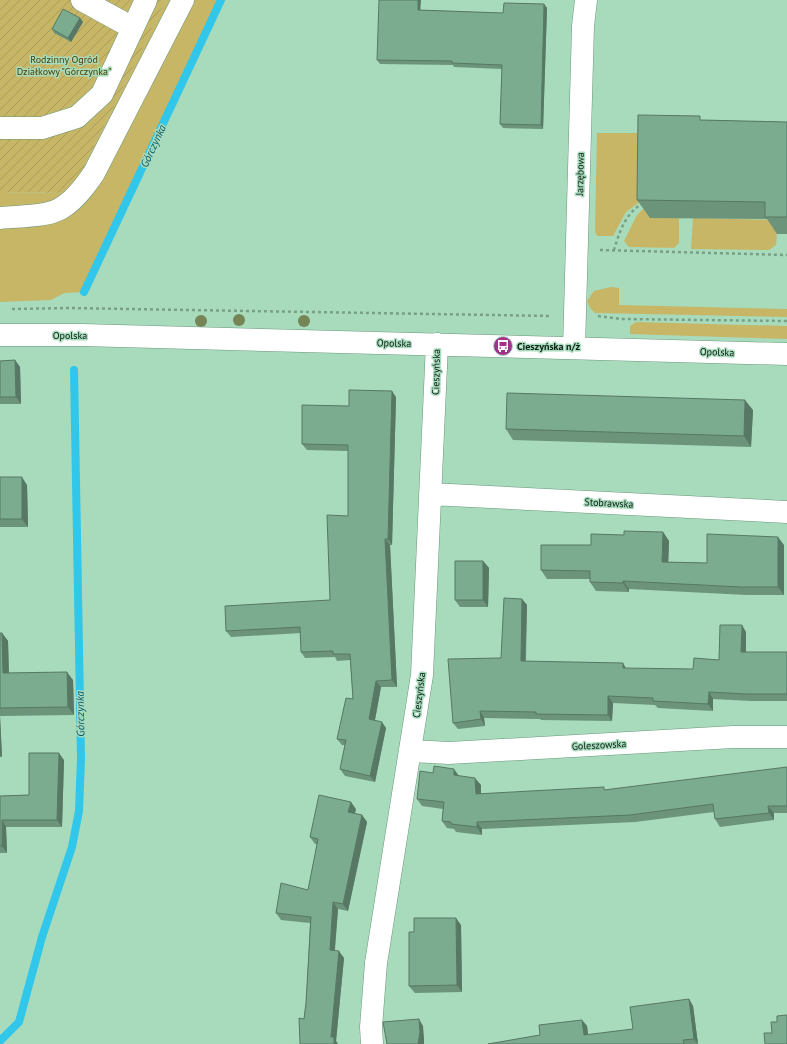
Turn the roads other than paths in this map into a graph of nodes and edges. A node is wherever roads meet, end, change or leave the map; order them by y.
1 (82, 0) edge
2 (146, 0) edge
3 (182, 0) edge
4 (586, 0) edge
5 (133, 28) junction
6 (0, 128) edge
7 (0, 218) edge
8 (0, 335) edge
9 (437, 344) junction
10 (574, 348) junction
11 (787, 354) edge
12 (430, 494) junction
13 (787, 512) edge
14 (787, 737) edge
15 (412, 751) junction
16 (372, 1044) edge

1 - 5 street
2 - 5 street
3 - 7 street
4 - 10 street, Jarzębowa
5 - 6 street
8 - 9 street, Opolska
9 - 10 street, Opolska
9 - 12 street, Cieszyńska
10 - 11 street, Opolska
12 - 13 street, Stobrawska
12 - 15 street, Cieszyńska
14 - 15 street, Goleszowska
15 - 16 street, Cieszyńska

